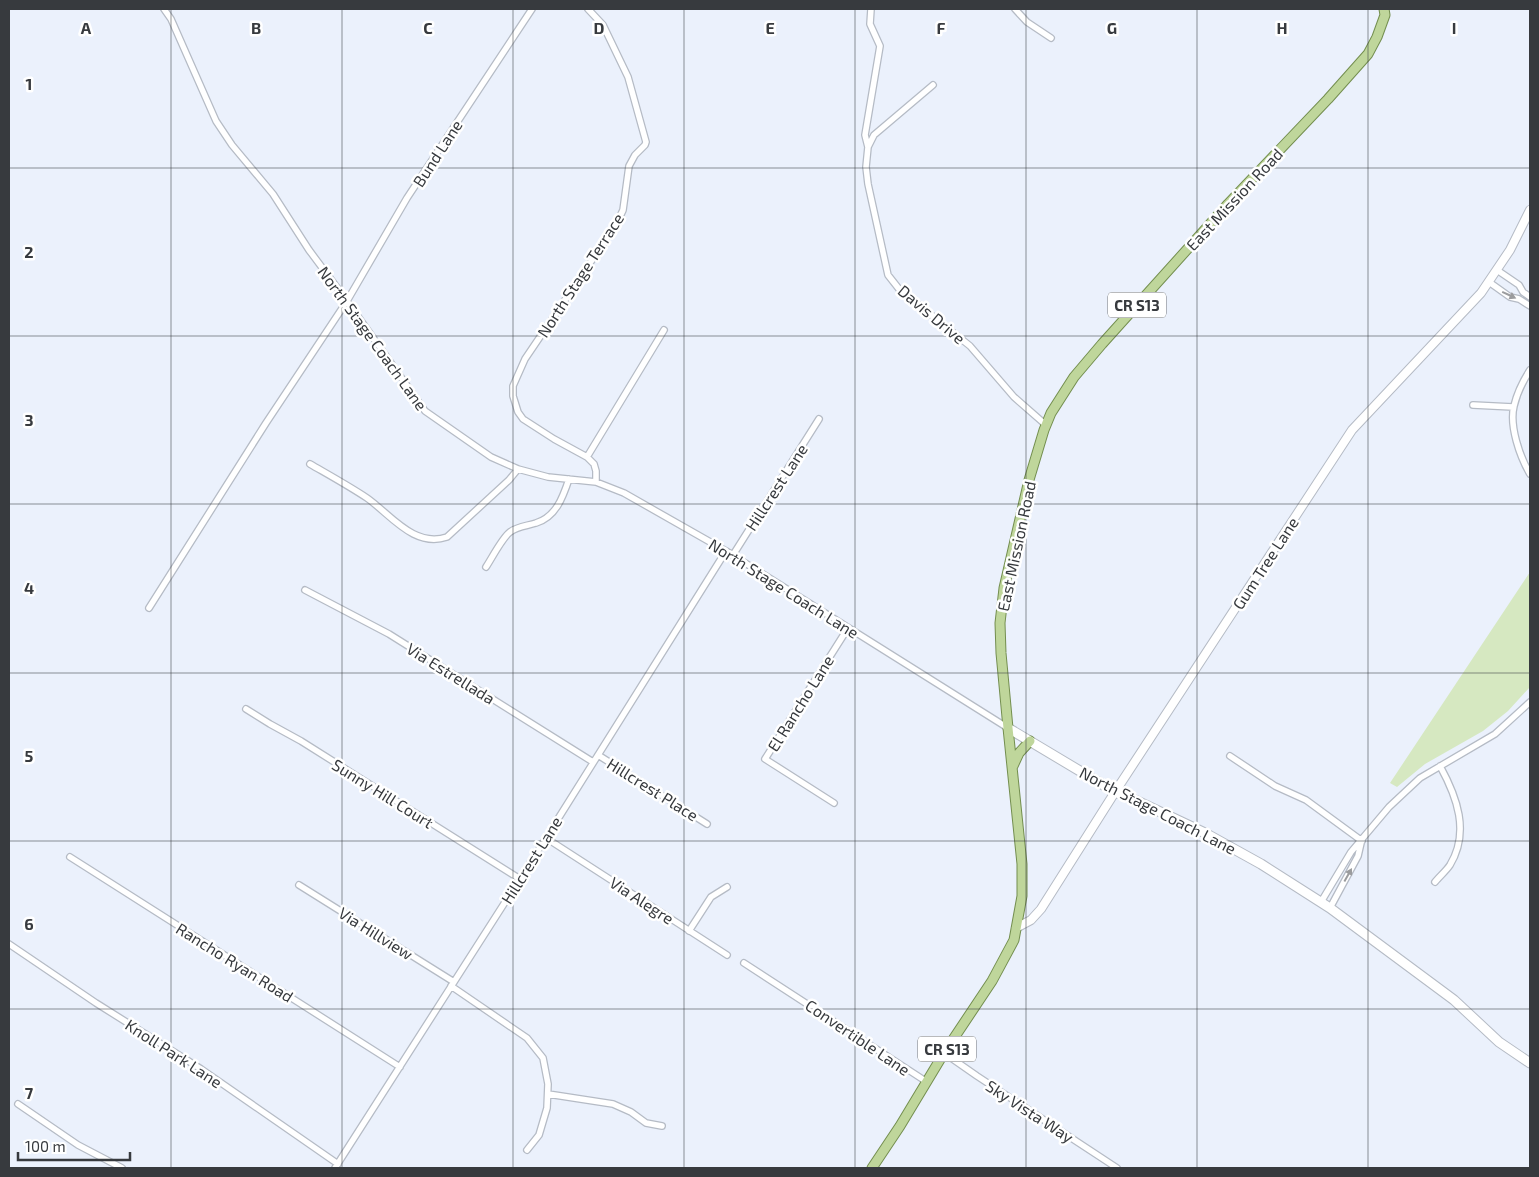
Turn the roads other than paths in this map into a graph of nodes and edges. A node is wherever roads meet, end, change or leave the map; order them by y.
1 (164, 9) edge
2 (532, 9) edge
3 (588, 9) edge
4 (871, 9) edge
5 (1015, 9) edge
6 (1384, 9) edge
7 (1051, 38) dead end
8 (933, 85) dead end
9 (868, 147) junction
10 (1530, 210) edge
11 (1496, 270) junction
12 (1489, 282) junction
13 (1530, 297) edge
14 (347, 301) junction
15 (1530, 306) edge
16 (664, 330) dead end
17 (1530, 370) edge
18 (1472, 405) dead end
19 (1513, 407) junction
20 (819, 419) dead end
21 (1046, 425) junction
22 (587, 457) junction
23 (310, 464) dead end
24 (518, 469) junction
25 (1530, 474) edge
26 (569, 478) junction
27 (596, 482) junction
28 (726, 551) junction
29 (733, 555) junction
30 (486, 567) dead end
31 (305, 590) dead end
32 (150, 608) dead end
33 (848, 628) junction
34 (1530, 702) edge
35 (246, 709) dead end
36 (1008, 728) junction
37 (1030, 741) junction
38 (598, 755) junction
39 (1230, 756) dead end
40 (593, 762) junction
41 (1440, 766) junction
42 (1012, 769) junction
43 (1115, 792) junction
44 (834, 803) dead end
45 (707, 824) dead end
46 (546, 838) junction
47 (1362, 841) junction
48 (70, 857) dead end
49 (520, 879) junction
50 (1435, 882) dead end
51 (299, 885) dead end
52 (727, 887) dead end
53 (1321, 902) junction
54 (1330, 908) junction
55 (1016, 928) junction
56 (689, 931) junction
57 (9, 944) edge
58 (727, 955) dead end
59 (744, 963) dead end
60 (452, 984) junction
61 (944, 1053) junction
62 (1530, 1063) edge
63 (400, 1067) junction
64 (927, 1082) junction
65 (548, 1094) junction
66 (18, 1104) dead end
67 (662, 1126) dead end
68 (527, 1150) dead end
69 (336, 1166) edge
70 (122, 1168) edge
71 (872, 1168) edge
72 (1117, 1168) edge

1 - 14 street, North Stage Coach Lane
2 - 14 street, Bund Lane
3 - 22 street, North Stage Terrace
4 - 9 street, Davis Drive
5 - 7 street
6 - 21 main road, East Mission Road / CR S13
8 - 9 street
9 - 21 street, Davis Drive
10 - 11 street, Gum Tree Lane
11 - 12 street, Gum Tree Lane
11 - 13 street
12 -> 15 street
12 - 43 street, Gum Tree Lane
14 - 24 street, North Stage Coach Lane
14 - 32 street, Bund Lane
16 - 22 street
17 - 19 street
18 - 19 street
19 - 25 street
20 - 29 street, Hillcrest Lane
21 - 36 main road, East Mission Road / CR S13
22 - 27 street
23 - 24 street
24 - 26 street, North Stage Coach Lane
26 - 27 street, North Stage Coach Lane
26 - 30 street
27 - 28 street, North Stage Coach Lane
28 - 29 street, North Stage Coach Lane
28 - 38 street, Hillcrest Lane
29 - 33 street, North Stage Coach Lane
31 - 40 street, Via Estrellada
33 - 36 street, North Stage Coach Lane
33 - 44 street, El Rancho Lane
34 - 41 street
35 - 49 street, Sunny Hill Court
36 - 37 main road, North Stage Coach Lane
36 - 42 main road, East Mission Road / CR S13
37 - 42 main road
37 - 43 main road, North Stage Coach Lane
38 - 40 street, Hillcrest Lane
38 - 45 street, Hillcrest Place
39 - 47 street
40 - 46 street, Hillcrest Lane
41 - 47 street
41 - 50 street
42 - 55 main road, East Mission Road / CR S13
43 - 53 main road, North Stage Coach Lane
43 - 55 street, Gum Tree Lane
46 - 49 street, Hillcrest Lane
46 - 56 street, Via Alegre
47 - 53 street
54 -> 47 street
48 - 63 street, Rancho Ryan Road
49 - 60 street, Hillcrest Lane
51 - 60 street, Via Hillview
52 - 56 street, Via Alegre
53 - 54 main road, North Stage Coach Lane
54 - 62 main road, North Stage Coach Lane
55 - 61 main road, East Mission Road / CR S13
56 - 58 street
57 - 69 street, Knoll Park Lane
59 - 64 street, Convertible Lane
60 - 63 street, Hillcrest Lane
60 - 65 street, Via Hillview
61 - 64 main road, East Mission Road / CR S13
61 - 72 street, Sky Vista Way
63 - 69 street, Hillcrest Lane
64 - 71 main road, East Mission Road / CR S13
65 - 67 street
65 - 68 street, Via Hillview
66 - 70 street

